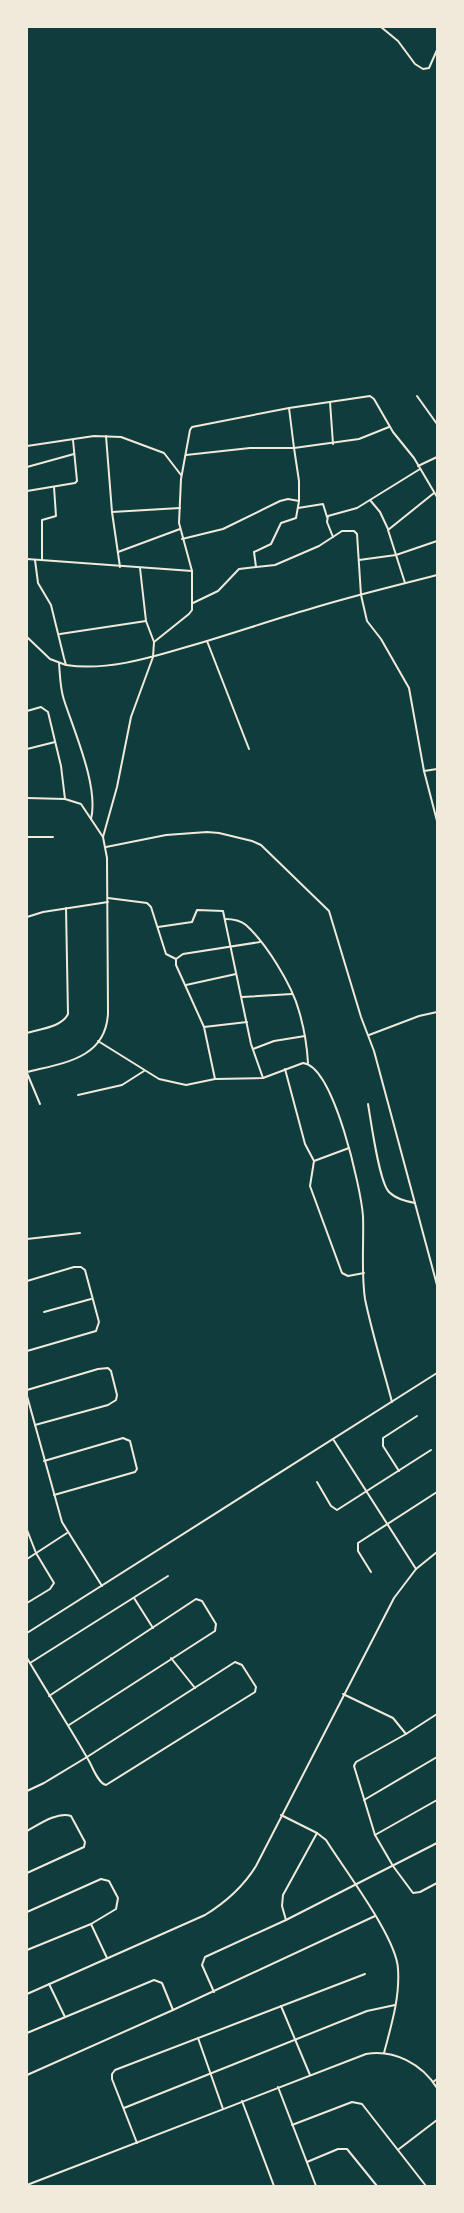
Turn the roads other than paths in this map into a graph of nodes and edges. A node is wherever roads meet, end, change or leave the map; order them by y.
1 (381, 27) edge
2 (437, 50) edge
3 (417, 396) dead end
4 (330, 402) junction
5 (289, 408) junction
6 (437, 424) edge
7 (390, 427) junction
8 (106, 436) junction
9 (73, 440) junction
10 (333, 444) junction
11 (27, 446) edge
12 (294, 448) junction
13 (74, 454) junction
14 (186, 455) junction
15 (437, 457) edge
16 (418, 466) junction
17 (27, 467) edge
18 (420, 469) junction
19 (181, 475) junction
20 (54, 487) junction
21 (27, 491) edge
22 (434, 493) junction
23 (437, 497) edge
24 (370, 500) junction
25 (299, 501) junction
26 (180, 508) junction
27 (298, 508) junction
28 (112, 512) junction
29 (327, 518) junction
30 (180, 529) junction
31 (388, 530) junction
32 (334, 536) junction
33 (182, 539) junction
34 (437, 541) edge
35 (118, 552) junction
36 (396, 555) junction
37 (27, 559) edge
38 (35, 560) junction
39 (42, 560) junction
40 (359, 560) junction
41 (120, 567) junction
42 (256, 567) junction
43 (140, 568) junction
44 (192, 571) junction
45 (437, 575) edge
46 (405, 583) junction
47 (361, 595) junction
48 (193, 603) junction
49 (146, 621) junction
50 (60, 634) junction
51 (27, 637) edge
52 (207, 641) junction
53 (154, 642) junction
54 (153, 657) junction
55 (59, 663) junction
56 (66, 665) junction
57 (27, 711) edge
58 (55, 742) junction
59 (27, 749) edge
60 (249, 749) dead end
61 (437, 769) edge
62 (424, 771) junction
63 (27, 798) edge
64 (65, 799) junction
65 (91, 819) junction
66 (437, 821) edge
67 (27, 837) edge
68 (53, 837) dead end
69 (103, 837) junction
70 (106, 847) junction
71 (108, 898) junction
72 (108, 902) junction
73 (66, 908) junction
74 (27, 917) edge
75 (225, 919) junction
76 (158, 927) junction
77 (260, 942) junction
78 (230, 948) junction
79 (176, 959) junction
80 (236, 974) junction
81 (186, 985) junction
82 (292, 994) junction
83 (241, 997) junction
84 (437, 1012) edge
85 (247, 1022) junction
86 (204, 1027) junction
87 (27, 1033) edge
88 (369, 1035) junction
89 (305, 1036) junction
90 (98, 1041) junction
91 (253, 1049) junction
92 (308, 1063) junction
93 (285, 1069) junction
94 (144, 1071) junction
95 (27, 1073) edge
96 (263, 1078) junction
97 (215, 1079) junction
98 (78, 1095) dead end
99 (40, 1104) dead end
100 (368, 1104) dead end
101 (349, 1148) junction
102 (314, 1161) junction
103 (415, 1203) junction
104 (80, 1234) dead end
105 (27, 1239) edge
106 (364, 1273) junction
107 (27, 1281) edge
108 (437, 1285) edge
109 (91, 1299) junction
110 (44, 1312) dead end
111 (27, 1351) edge
112 (437, 1373) edge
113 (27, 1390) edge
114 (27, 1396) edge
115 (392, 1402) junction
116 (29, 1408) edge
117 (417, 1416) dead end
118 (35, 1425) junction
119 (333, 1439) junction
120 (431, 1450) dead end
121 (44, 1461) junction
122 (399, 1471) junction
123 (317, 1482) dead end
124 (367, 1492) junction
125 (437, 1492) edge
126 (54, 1495) junction
127 (387, 1523) junction
128 (27, 1530) edge
129 (67, 1533) junction
130 (437, 1552) edge
131 (36, 1553) junction
132 (27, 1559) edge
133 (416, 1569) junction
134 (371, 1572) dead end
135 (168, 1576) dead end
136 (102, 1586) junction
137 (134, 1598) junction
138 (27, 1603) edge
139 (153, 1628) junction
140 (27, 1633) edge
141 (27, 1658) edge
142 (171, 1658) junction
143 (30, 1663) junction
144 (195, 1688) junction
145 (343, 1694) junction
146 (49, 1696) junction
147 (437, 1714) edge
148 (68, 1725) junction
149 (406, 1734) junction
150 (437, 1757) edge
151 (87, 1758) junction
152 (27, 1791) edge
153 (364, 1800) junction
154 (437, 1800) edge
155 (281, 1815) junction
156 (27, 1831) edge
157 (317, 1834) junction
158 (375, 1835) junction
159 (437, 1843) edge
160 (393, 1866) junction
161 (27, 1872) edge
162 (437, 1884) edge
163 (354, 1885) junction
164 (27, 1912) edge
165 (375, 1916) junction
166 (286, 1920) junction
167 (91, 1924) junction
168 (27, 1950) edge
169 (107, 1958) junction
170 (365, 1974) dead end
171 (49, 1984) junction
172 (214, 1992) junction
173 (27, 1994) edge
174 (395, 2005) junction
175 (281, 2006) junction
176 (173, 2010) junction
177 (65, 2017) junction
178 (27, 2033) edge
179 (198, 2038) junction
180 (295, 2039) junction
181 (384, 2053) junction
182 (211, 2073) junction
183 (27, 2075) edge
184 (310, 2075) junction
185 (437, 2079) edge
186 (433, 2082) junction
187 (278, 2087) junction
188 (437, 2088) edge
189 (242, 2101) junction
190 (124, 2108) junction
191 (223, 2109) junction
192 (437, 2120) edge
193 (292, 2125) junction
194 (137, 2143) junction
195 (399, 2149) junction
196 (307, 2162) junction
197 (27, 2185) edge
198 (274, 2186) edge
199 (316, 2186) edge
200 (378, 2186) edge
201 (426, 2186) edge

1 - 2 street
3 - 6 street
4 - 5 street
4 - 7 street
4 - 10 street
5 - 12 street
5 - 14 street
7 - 10 street
7 - 16 street
8 - 9 street
8 - 19 street
8 - 28 street
9 - 11 street
9 - 13 street
10 - 12 street
12 - 14 street
12 - 25 street
13 - 17 street
13 - 20 street
14 - 19 street
15 - 16 street
16 - 18 street
18 - 22 street
18 - 24 street
19 - 26 street
20 - 21 street
20 - 39 street
22 - 23 street
22 - 31 street
24 - 29 street
24 - 31 street
25 - 27 street
25 - 33 street
26 - 28 street
26 - 30 street
27 - 29 street
27 - 42 street
28 - 35 street
29 - 32 street
30 - 33 street
30 - 35 street
31 - 36 street
32 - 40 street
32 - 42 street
33 - 44 street
34 - 36 street
35 - 41 street
36 - 40 street
36 - 46 street
37 - 38 street
38 - 39 street
38 - 50 street
39 - 41 street
40 - 47 street
41 - 43 street
42 - 48 street
43 - 44 street
43 - 49 street
44 - 48 street
45 - 46 street
46 - 47 street
47 - 52 street
47 - 62 street
48 - 53 street
49 - 50 street
49 - 53 street
50 - 56 street
51 - 55 street
52 - 54 street
52 - 60 street
53 - 54 street
54 - 56 street
54 - 69 street
55 - 56 street
55 - 65 street
57 - 58 street
58 - 59 street
58 - 64 street
61 - 62 street
62 - 66 street
63 - 64 street
64 - 65 street
65 - 69 street
67 - 68 street
69 - 70 street
70 - 71 street
70 - 88 street
71 - 72 street
71 - 76 street
72 - 73 street
72 - 90 street
73 - 74 street
73 - 87 street
75 - 76 street
75 - 77 street
75 - 78 street
76 - 79 street
77 - 78 street
77 - 82 street
78 - 79 street
78 - 80 street
79 - 81 street
80 - 81 street
80 - 83 street
81 - 86 street
82 - 83 street
82 - 89 street
83 - 85 street
84 - 88 street
85 - 86 street
85 - 91 street
86 - 97 street
88 - 103 street
89 - 91 street
89 - 92 street
90 - 94 street
90 - 95 street
91 - 96 street
92 - 93 street
92 - 101 street
93 - 96 street
93 - 102 street
94 - 97 street
94 - 98 street
95 - 99 street
96 - 97 street
100 - 103 street
101 - 102 street
101 - 106 street
102 - 106 street
103 - 108 street
104 - 105 street
106 - 115 street
107 - 109 street
109 - 110 street
109 - 111 street
112 - 115 street
113 - 118 street
114 - 116 street
115 - 119 street
116 - 118 street
117 - 122 street
118 - 121 street
119 - 124 street
119 - 136 street
120 - 122 street
121 - 126 street
121 - 126 street
122 - 124 street
123 - 124 street
124 - 127 street
125 - 127 street
126 - 129 street
127 - 133 street
127 - 134 street
128 - 131 street
129 - 131 street
129 - 136 street
130 - 133 street
131 - 132 street
131 - 138 street
133 - 145 street
135 - 137 street
136 - 140 street
137 - 139 street
137 - 143 street
139 - 142 street
139 - 146 street
141 - 143 street
142 - 144 street
142 - 148 street
143 - 146 street
144 - 151 street
144 - 151 street
145 - 149 street
145 - 155 street
146 - 148 street
147 - 149 street
148 - 151 street
149 - 153 street
150 - 153 street
151 - 152 street
153 - 158 street
154 - 158 street
155 - 157 street
155 - 169 street
156 - 161 street
157 - 163 street
157 - 166 street
158 - 160 street
159 - 160 street
160 - 162 street
160 - 163 street
163 - 165 street
163 - 166 street
164 - 167 street
165 - 172 street
165 - 174 street
166 - 172 street
167 - 168 street
167 - 169 street
169 - 171 street
170 - 175 street
171 - 173 street
171 - 177 street
172 - 176 street
174 - 180 street
174 - 181 street
175 - 179 street
175 - 180 street
176 - 177 street
176 - 183 street
177 - 178 street
179 - 182 street
179 - 190 street
180 - 182 street
180 - 184 street
181 - 184 street
181 - 186 street
182 - 190 street
182 - 191 street
184 - 187 street
185 - 186 street
186 - 188 street
187 - 189 street
187 - 193 street
189 - 191 street
189 - 198 street
190 - 194 street
191 - 194 street
192 - 195 street
193 - 195 street
193 - 196 street
194 - 197 street
195 - 201 street
196 - 199 street
196 - 200 street

